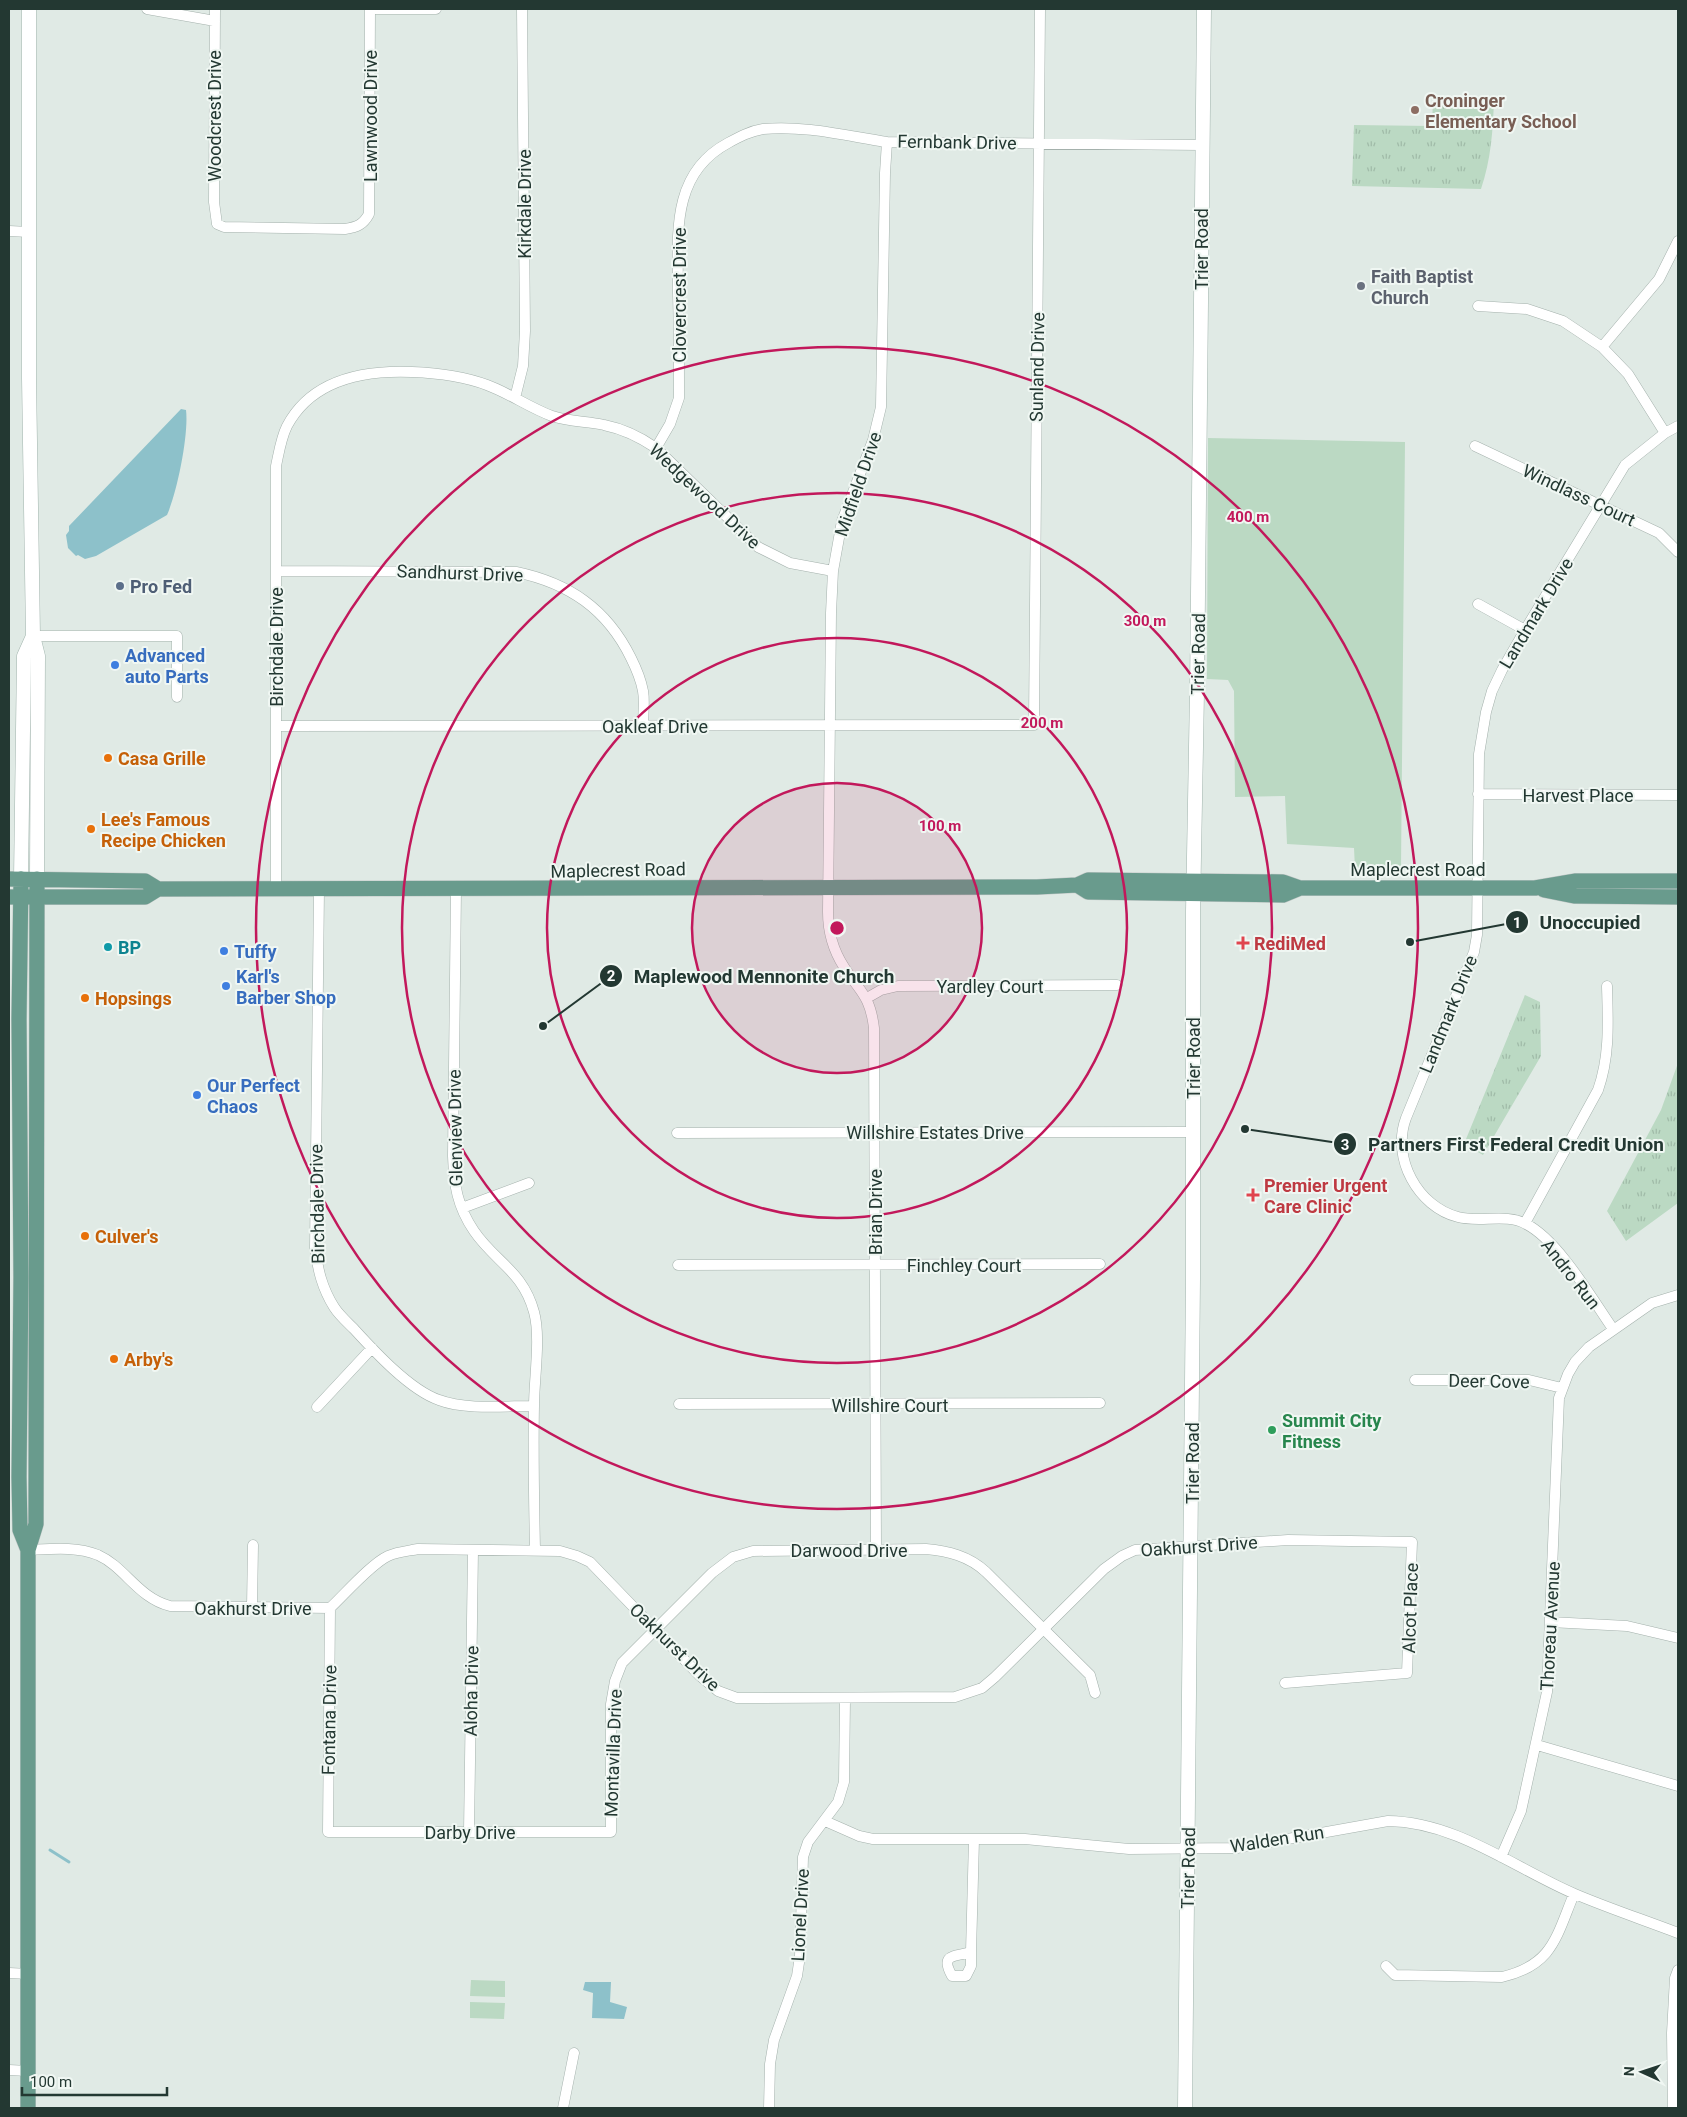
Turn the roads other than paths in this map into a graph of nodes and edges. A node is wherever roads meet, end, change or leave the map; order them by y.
1 (29, 9) edge
2 (147, 9) edge
3 (215, 9) edge
4 (370, 9) edge
5 (436, 9) edge
6 (522, 9) edge
7 (1040, 9) edge
8 (1204, 9) edge
9 (215, 21) junction
10 (887, 142) junction
11 (1039, 143) junction
12 (1202, 145) junction
13 (717, 149) joint
14 (217, 224) joint
15 (9, 232) edge
16 (29, 232) junction
17 (1678, 242) edge
18 (1478, 306) dead end
19 (1602, 347) junction
20 (515, 398) junction
21 (298, 409) joint
22 (1678, 426) edge
23 (1665, 433) junction
24 (1475, 446) dead end
25 (656, 448) junction
26 (1600, 505) junction
27 (1678, 552) edge
28 (833, 570) junction
29 (276, 571) junction
30 (1478, 604) dead end
31 (1525, 630) junction
32 (33, 636) junction
33 (177, 697) dead end
34 (643, 725) junction
35 (1034, 725) joint
36 (276, 726) junction
37 (830, 726) junction
38 (1478, 794) junction
39 (1678, 795) edge
40 (15, 879) edge
41 (37, 879) junction
42 (1678, 881) edge
43 (828, 887) junction
44 (1194, 887) junction
45 (1479, 888) junction
46 (1535, 888) junction
47 (158, 889) junction
48 (276, 889) junction
49 (456, 889) junction
50 (319, 890) junction
51 (37, 896) junction
52 (1678, 896) edge
53 (15, 897) edge
54 (1116, 985) dead end
55 (1607, 986) dead end
56 (867, 998) junction
57 (875, 1132) junction
58 (1192, 1132) junction
59 (677, 1133) dead end
60 (529, 1183) dead end
61 (462, 1208) junction
62 (1525, 1223) junction
63 (1100, 1264) dead end
64 (678, 1265) dead end
65 (875, 1265) junction
66 (1678, 1295) edge
67 (1613, 1329) junction
68 (372, 1348) junction
69 (1415, 1380) dead end
70 (1562, 1388) junction
71 (679, 1404) dead end
72 (1100, 1404) dead end
73 (876, 1405) junction
74 (534, 1406) junction
75 (317, 1407) dead end
76 (1412, 1542) joint
77 (253, 1545) dead end
78 (1191, 1546) junction
79 (28, 1550) junction
80 (473, 1550) junction
81 (535, 1550) junction
82 (876, 1550) junction
83 (252, 1606) junction
84 (330, 1608) junction
85 (1550, 1622) junction
86 (1045, 1628) junction
87 (656, 1630) junction
88 (1678, 1638) edge
89 (1285, 1683) dead end
90 (1095, 1693) dead end
91 (845, 1699) junction
92 (1537, 1745) junction
93 (1678, 1786) edge
94 (825, 1821) junction
95 (328, 1832) joint
96 (469, 1832) junction
97 (612, 1832) joint
98 (974, 1839) junction
99 (1188, 1848) junction
100 (1501, 1857) junction
101 (1574, 1894) junction
102 (1678, 1932) edge
103 (971, 1952) dead end
104 (1386, 1966) dead end
105 (1678, 1970) edge
106 (9, 1973) edge
107 (29, 1974) junction
108 (574, 2053) dead end
109 (9, 2070) edge
110 (28, 2071) junction
111 (28, 2108) edge
112 (563, 2108) edge
113 (769, 2108) edge
114 (1185, 2108) edge
115 (1672, 2108) edge

1 - 16 street
2 - 9 street
3 - 9 street, Woodcrest Drive
4 - 5 street
4 - 14 street, Lawnwood Drive
6 - 20 street, Kirkdale Drive
7 - 11 street, Sunland Drive
8 - 12 street, Trier Road
9 - 14 street, Woodcrest Drive
10 - 11 street, Fernbank Drive
10 - 13 street, Fernbank Drive
10 - 28 street, Midfield Drive
11 - 12 street, Fernbank Drive
11 - 35 street, Sunland Drive
12 - 44 street, Trier Road
13 - 25 street, Clovercrest Drive
15 - 16 street
16 - 32 street
17 - 19 street
18 - 19 street
19 - 23 street
20 - 21 street, Wedgewood Drive
20 - 25 street, Wedgewood Drive
21 - 29 street, Birchdale Drive
22 - 23 street, Landmark Drive
23 - 26 street, Landmark Drive
24 - 26 street, Windlass Court
25 - 28 street, Wedgewood Drive
26 - 27 street, Windlass Court
26 - 31 street, Landmark Drive
28 - 37 street, Midfield Drive
29 - 34 street, Sandhurst Drive
29 - 36 street, Birchdale Drive
30 - 31 street
31 - 38 street, Landmark Drive
32 - 33 street
32 - 40 street
32 - 41 street
34 - 36 street, Oakleaf Drive
34 - 37 street, Oakleaf Drive
35 - 37 street, Oakleaf Drive
36 - 48 street, Birchdale Drive
37 - 43 street, Midfield Drive
38 - 39 street, Harvest Place
38 - 45 street, Landmark Drive
40 - 41 main road, Maplecrest Road
40 - 53 main road
41 - 47 main road, Maplecrest Road
41 - 51 main road
42 - 46 main road, Maplecrest Road
43 - 44 main road, Maplecrest Road
43 - 49 main road, Maplecrest Road
43 - 56 street, Brian Drive
44 - 45 main road, Maplecrest Road
44 - 58 street, Trier Road
45 - 46 main road, Maplecrest Road
45 - 62 street, Landmark Drive
46 - 52 main road, Maplecrest Road
47 - 48 main road, Maplecrest Road
47 - 51 main road, Maplecrest Road
48 - 50 main road, Maplecrest Road
49 - 50 main road, Maplecrest Road
49 - 61 street, Glenview Drive
50 - 68 street, Birchdale Drive
51 - 53 main road, Maplecrest Road
51 - 79 main road
53 - 79 main road
54 - 56 street, Yardley Court
55 - 62 street
56 - 57 street, Brian Drive
57 - 58 street, Willshire Estates Drive
57 - 59 street, Willshire Estates Drive
57 - 65 street, Brian Drive
58 - 78 street, Trier Road
60 - 61 street
61 - 74 street, Glenview Drive
62 - 67 street, Andro Run
63 - 65 street, Finchley Court
64 - 65 street, Finchley Court
65 - 73 street, Brian Drive
66 - 67 street, Thoreau Avenue
67 - 70 street, Thoreau Avenue
68 - 74 street, Birchdale Drive
68 - 75 street
69 - 70 street, Deer Cove
70 - 85 street, Thoreau Avenue
71 - 73 street, Willshire Court
72 - 73 street, Willshire Court
73 - 82 street, Brian Drive
74 - 81 street, Glenview Drive
76 - 78 street, Oakhurst Drive
76 - 89 street, Alcot Place
77 - 83 street
78 - 86 street, Oakhurst Drive
78 - 99 street, Trier Road
79 - 83 street, Oakhurst Drive
79 - 107 main road
80 - 81 street, Oakhurst Drive
80 - 84 street, Oakhurst Drive
80 - 96 street, Aloha Drive
81 - 87 street, Oakhurst Drive
82 - 86 street, Darwood Drive
82 - 87 street, Darwood Drive
83 - 84 street, Oakhurst Drive
84 - 95 street, Fontana Drive
85 - 88 street
85 - 92 street, Thoreau Avenue
86 - 90 street, Darwood Drive
86 - 91 street, Oakhurst Drive
87 - 91 street, Oakhurst Drive
87 - 97 street, Montavilla Drive
91 - 94 street, Lionel Drive
92 - 93 street
92 - 100 street, Thoreau Avenue
94 - 98 street, Walden Run
94 - 113 street, Lionel Drive
95 - 96 street, Darby Drive
96 - 97 street, Darby Drive
98 - 99 street, Walden Run
98 - 103 street
99 - 100 street, Walden Run
99 - 114 street, Trier Road
100 - 101 street, Walden Run
101 - 102 street, Walden Run
101 - 104 street
105 - 115 street
106 - 107 street
107 - 110 main road
108 - 112 street
109 - 110 street
110 - 111 main road

